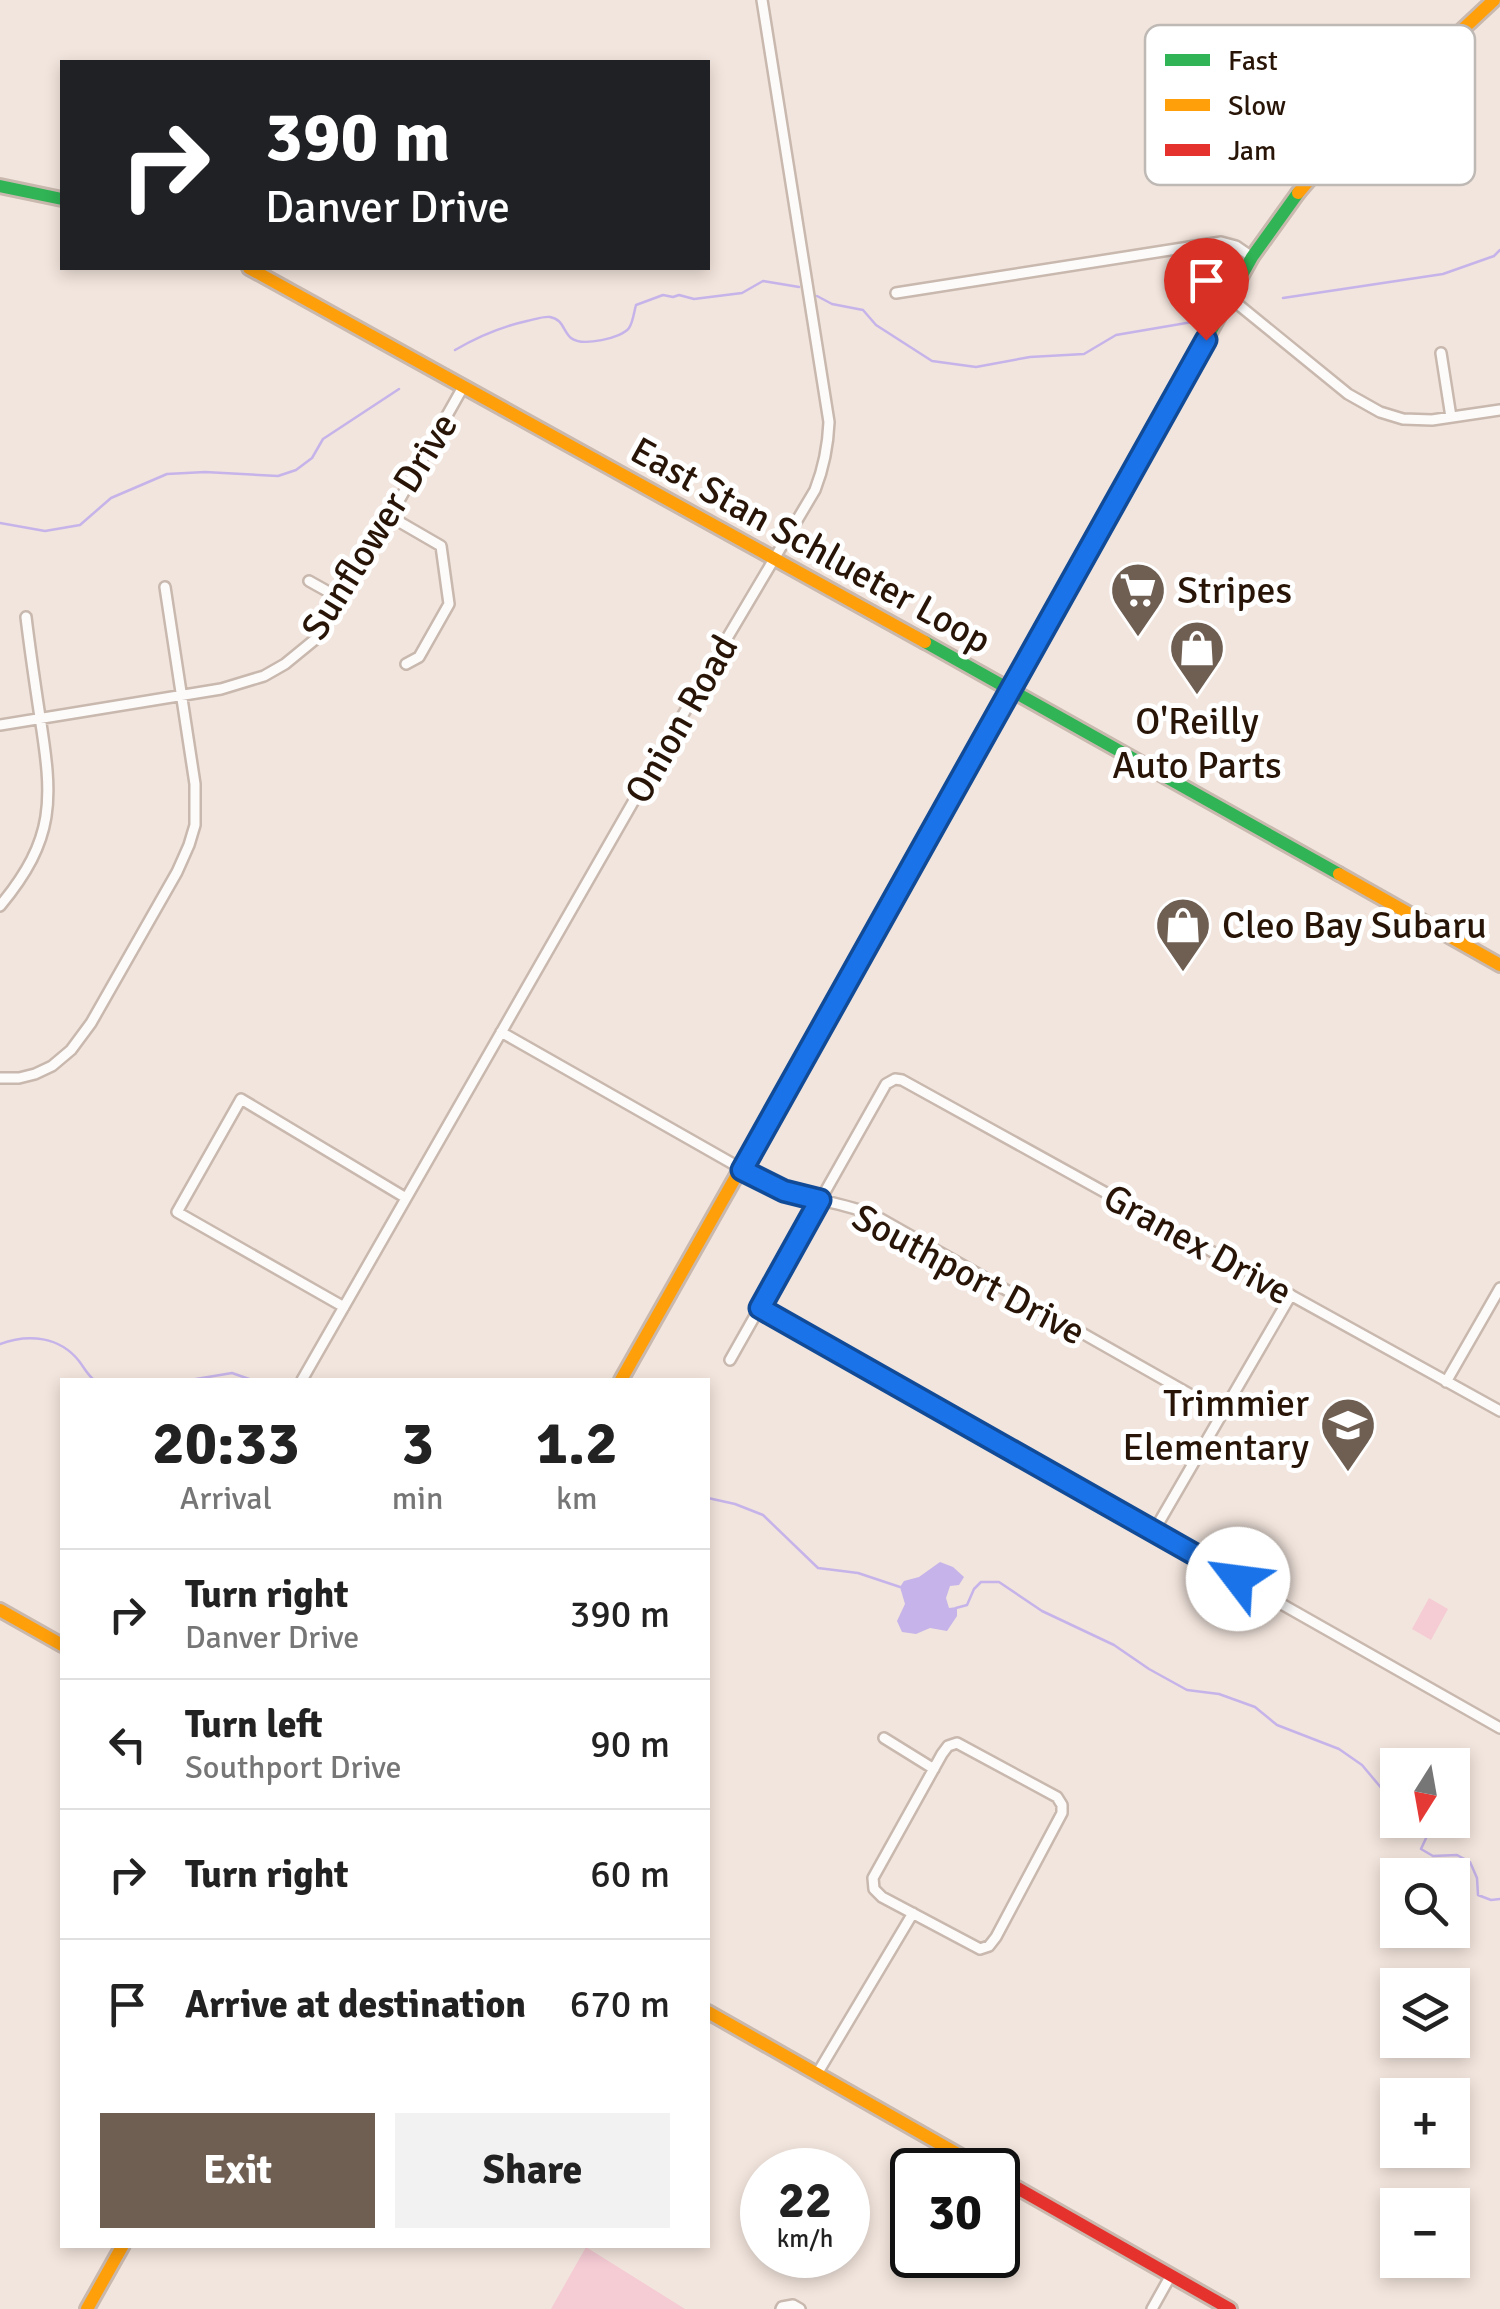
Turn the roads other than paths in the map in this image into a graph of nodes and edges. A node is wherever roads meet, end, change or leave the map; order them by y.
1 (762, 0) edge
2 (1494, 0) edge
3 (1467, 25) edge
4 (1304, 185) edge
5 (0, 186) edge
6 (60, 199) edge
7 (1252, 257) junction
8 (253, 270) edge
9 (896, 293) dead end
10 (1230, 297) junction
11 (1441, 353) dead end
12 (464, 387) junction
13 (1500, 410) edge
14 (1451, 417) junction
15 (390, 518) junction
16 (774, 560) junction
17 (310, 581) dead end
18 (165, 587) dead end
19 (343, 600) junction
20 (26, 617) dead end
21 (406, 664) dead end
22 (1011, 690) junction
23 (182, 694) junction
24 (40, 718) junction
25 (0, 725) edge
26 (0, 906) edge
27 (1500, 964) edge
28 (501, 1032) junction
29 (0, 1078) edge
30 (742, 1170) junction
31 (406, 1198) junction
32 (820, 1200) junction
33 (1500, 1288) edge
34 (1291, 1295) junction
35 (344, 1306) junction
36 (760, 1308) junction
37 (730, 1360) dead end
38 (303, 1378) edge
39 (622, 1378) edge
40 (1446, 1382) junction
41 (1500, 1412) edge
42 (1223, 1413) junction
43 (1154, 1531) junction
44 (0, 1610) edge
45 (60, 1645) edge
46 (1500, 1728) edge
47 (884, 1738) dead end
48 (934, 1769) junction
49 (913, 1913) junction
50 (710, 2013) edge
51 (818, 2074) junction
52 (948, 2148) edge
53 (1020, 2189) edge
54 (120, 2248) edge
55 (1171, 2275) junction
56 (87, 2309) edge
57 (781, 2309) edge
58 (800, 2309) edge
59 (1152, 2309) edge
60 (1230, 2309) edge

1 - 16 street, Onion Road
2 - 3 main road
4 - 7 main road
5 - 6 main road
7 - 9 street
7 - 10 main road
8 - 12 main road, East Stan Schlueter Loop
10 - 14 street
10 - 22 main road
11 - 14 street
12 - 15 street, Sunflower Drive
12 - 16 main road, East Stan Schlueter Loop
13 - 14 street
15 - 19 street, Sunflower Drive
15 - 21 street
16 - 22 main road, East Stan Schlueter Loop
16 - 28 street, Onion Road
17 - 19 street
18 - 23 street
19 - 23 street, Sunflower Drive
20 - 24 street
22 - 27 main road, East Stan Schlueter Loop
22 - 30 main road
23 - 24 street, Sunflower Drive
23 - 29 street
24 - 25 street, Sunflower Drive
24 - 26 street
28 - 30 street, Southport Drive
28 - 31 street, Onion Road
30 - 32 street, Southport Drive
30 - 39 main road
31 - 35 street, Onion Road
31 - 35 street
32 - 34 street, Granex Drive
32 - 36 street
32 - 42 street, Southport Drive
33 - 40 street
34 - 40 street, Granex Drive
34 - 42 street
35 - 38 street, Onion Road
36 - 37 street
36 - 43 street
40 - 41 street, Granex Drive
42 - 43 street
43 - 46 street
44 - 45 main road
47 - 48 street
48 - 49 street
48 - 49 street
49 - 51 street
50 - 51 main road
51 - 52 main road
53 - 55 main road
54 - 56 main road
55 - 59 street
55 - 60 main road
57 - 58 street

